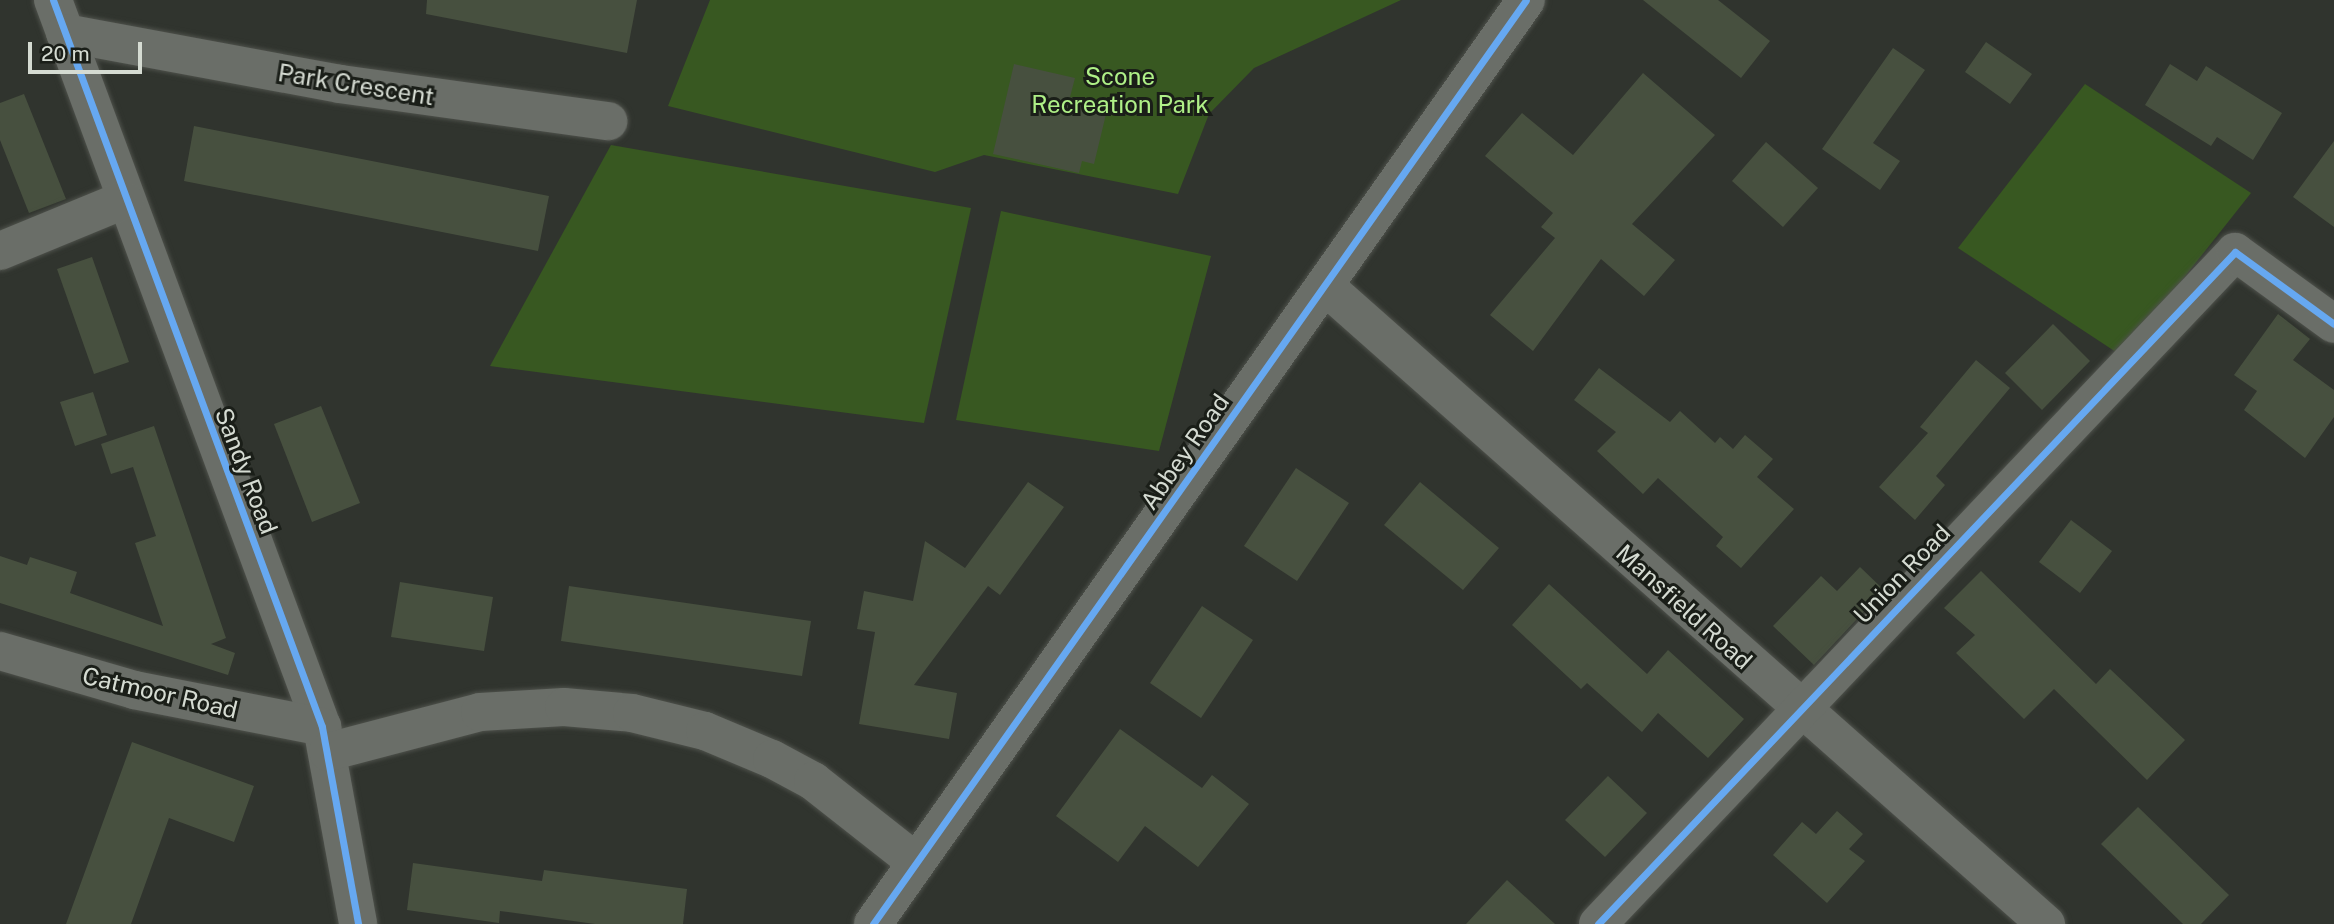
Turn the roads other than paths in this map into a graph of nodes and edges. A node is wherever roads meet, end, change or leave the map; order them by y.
1 (1526, 0) edge
2 (59, 17) edge
3 (608, 121) dead end
4 (124, 200) junction
5 (0, 251) edge
6 (1325, 286) junction
7 (2334, 324) edge
8 (0, 651) edge
9 (1799, 710) junction
10 (325, 740) junction
11 (916, 862) junction
12 (358, 924) edge
13 (873, 924) edge
14 (1598, 924) edge
15 (2046, 924) edge

1 - 6 street, Abbey Road
2 - 3 street, Park Crescent
2 - 4 street, Sandy Road
4 - 5 street
4 - 10 street, Sandy Road
6 - 9 street, Mansfield Road
6 - 11 street, Abbey Road
7 - 9 street, Union Road
8 - 10 street, Catmoor Road
9 - 14 street, Union Road
9 - 15 street, Mansfield Road
10 - 11 street
10 - 12 street, Sandy Road
11 - 13 street, Abbey Road

